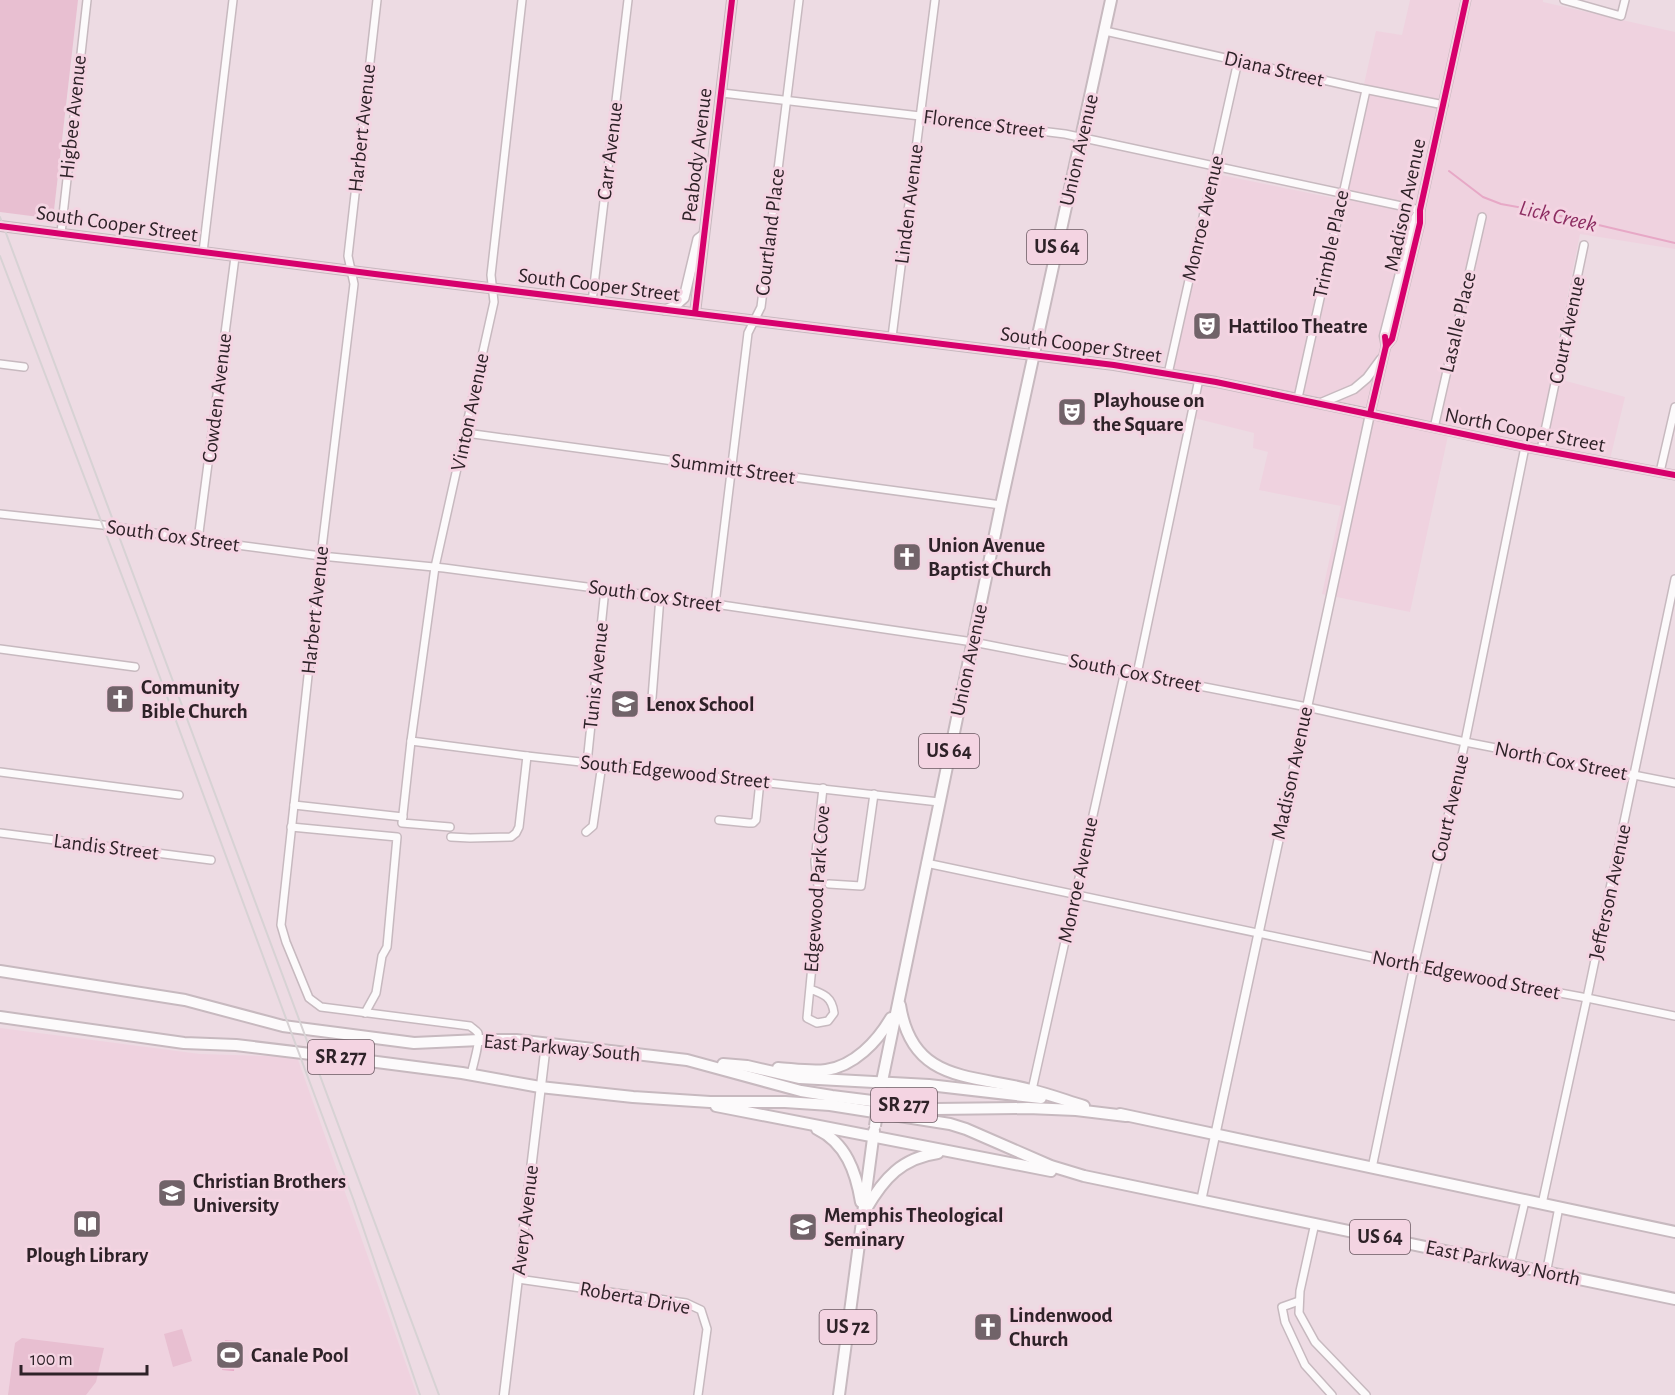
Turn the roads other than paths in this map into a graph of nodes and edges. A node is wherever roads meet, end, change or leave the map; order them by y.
1 (87, 0) edge
2 (233, 0) edge
3 (377, 0) edge
4 (522, 0) edge
5 (628, 0) edge
6 (732, 0) edge
7 (799, 0) edge
8 (935, 0) edge
9 (1111, 0) edge
10 (1466, 0) edge
11 (1564, 0) edge
12 (1625, 0) edge
13 (1105, 31) junction
14 (1238, 61) junction
15 (1366, 90) junction
16 (722, 93) junction
17 (786, 100) junction
18 (1444, 105) junction
19 (920, 116) junction
20 (1080, 139) junction
21 (1215, 167) junction
22 (1342, 194) junction
23 (1420, 210) junction
24 (1482, 217) dead end
25 (0, 225) edge
26 (61, 233) junction
27 (704, 234) junction
28 (1584, 245) dead end
29 (203, 252) junction
30 (235, 257) junction
31 (350, 271) junction
32 (492, 289) junction
33 (592, 302) junction
34 (665, 311) junction
35 (695, 313) junction
36 (755, 321) junction
37 (892, 337) junction
38 (1386, 350) junction
39 (1033, 354) junction
40 (0, 364) edge
41 (24, 367) dead end
42 (1168, 374) junction
43 (1199, 379) junction
44 (1298, 398) junction
45 (1321, 403) junction
46 (1675, 408) edge
47 (1370, 414) junction
48 (1434, 428) junction
49 (466, 433) junction
50 (1525, 447) junction
51 (1541, 450) junction
52 (731, 469) junction
53 (1660, 472) junction
54 (1675, 475) edge
55 (1001, 505) junction
56 (0, 514) edge
57 (198, 540) junction
58 (321, 556) junction
59 (435, 567) junction
60 (1675, 579) edge
61 (605, 590) junction
62 (660, 597) junction
63 (715, 604) junction
64 (974, 642) junction
65 (0, 649) edge
66 (135, 667) dead end
67 (1125, 671) junction
68 (1137, 674) junction
69 (652, 698) dead end
70 (1306, 707) junction
71 (411, 741) junction
72 (1465, 742) junction
73 (527, 756) junction
74 (587, 762) junction
75 (602, 764) junction
76 (0, 772) edge
77 (1634, 775) junction
78 (760, 781) junction
79 (1675, 783) edge
80 (823, 788) junction
81 (874, 794) junction
82 (179, 795) dead end
83 (939, 802) junction
84 (294, 805) junction
85 (402, 820) junction
86 (719, 820) dead end
87 (291, 827) junction
88 (450, 827) dead end
89 (586, 832) dead end
90 (0, 833) edge
91 (451, 837) dead end
92 (211, 860) dead end
93 (926, 863) junction
94 (829, 884) dead end
95 (1075, 895) junction
96 (1258, 933) junction
97 (1414, 966) junction
98 (0, 971) edge
99 (810, 989) junction
100 (899, 996) junction
101 (1587, 998) junction
102 (896, 1010) junction
103 (365, 1013) junction
104 (0, 1017) edge
105 (1675, 1017) edge
106 (480, 1040) junction
107 (546, 1044) junction
108 (687, 1060) junction
109 (747, 1066) junction
110 (471, 1074) junction
111 (881, 1086) junction
112 (540, 1087) junction
113 (1032, 1090) junction
114 (682, 1100) junction
115 (1082, 1106) junction
116 (1126, 1116) junction
117 (807, 1124) junction
118 (874, 1131) junction
119 (1215, 1135) junction
120 (947, 1151) junction
121 (1372, 1168) junction
122 (1084, 1176) junction
123 (1202, 1201) junction
124 (1525, 1201) junction
125 (1542, 1204) junction
126 (1559, 1207) junction
127 (862, 1214) junction
128 (1314, 1223) junction
129 (1675, 1232) edge
130 (1510, 1265) junction
131 (1546, 1274) junction
132 (518, 1279) junction
133 (1675, 1299) edge
134 (1299, 1301) junction
135 (504, 1395) edge
136 (698, 1395) edge
137 (839, 1395) edge
138 (1332, 1395) edge
139 (1366, 1395) edge

1 - 26 street, Higbee Avenue
2 - 29 street
3 - 31 street, Harbert Avenue
4 - 32 street, Vinton Avenue
5 - 33 street, Carr Avenue
6 - 16 main road, Peabody Avenue
7 - 17 street, Courtland Place
8 - 19 street, Linden Avenue
9 - 13 main road, Union Avenue / US 64
10 - 18 street, Madison Avenue
11 - 12 street
13 - 14 street, Diana Street
13 - 20 main road, Union Avenue / US 64
14 - 15 street, Diana Street
14 - 21 street, Monroe Avenue
15 - 18 street, Diana Street
15 - 22 street, Trimble Place
16 - 17 street, Florence Street
16 - 27 main road, Peabody Avenue
17 - 19 street, Florence Street
17 - 36 street, Courtland Place
18 - 23 street, Madison Avenue
19 - 20 street, Florence Street
19 - 37 street, Linden Avenue
20 - 21 street, Florence Street
20 - 39 main road, Union Avenue / US 64
21 - 22 street, Florence Street
21 - 42 street, Monroe Avenue
22 - 23 street, Florence Street
22 - 44 street, Trimble Place
23 - 38 street, Madison Avenue
24 - 48 street, Lasalle Place
25 - 26 main road, South Cooper Street
26 - 29 main road, South Cooper Street
27 - 34 main road
27 - 35 main road, Peabody Avenue
28 - 51 street, Court Avenue
29 - 30 main road, South Cooper Street
30 - 31 main road, South Cooper Street
30 - 57 street, Cowden Avenue
31 - 32 main road, South Cooper Street
31 - 58 street, Harbert Avenue
32 - 33 main road, South Cooper Street
32 - 49 street, Vinton Avenue
33 - 34 main road, South Cooper Street
34 - 35 main road, South Cooper Street
35 - 36 main road, South Cooper Street
36 - 37 main road, South Cooper Street
36 - 52 street, Courtland Place
37 - 39 main road, South Cooper Street
38 - 45 street
38 - 47 street, Madison Avenue
39 - 42 main road, South Cooper Street
39 - 55 main road, Union Avenue / US 64
40 - 41 street
42 - 43 main road, South Cooper Street
43 - 44 main road, South Cooper Street
43 - 68 street
44 - 45 main road, South Cooper Street
45 - 47 main road, South Cooper Street
46 - 53 street
47 - 48 street, North Cooper Street
47 - 70 street, Madison Avenue
48 - 50 street, North Cooper Street
49 - 52 street, Summitt Street
49 - 59 street, Vinton Avenue
50 - 51 street, North Cooper Street
50 - 72 street, Court Avenue
51 - 53 street, North Cooper Street
52 - 55 street, Summitt Street
52 - 63 street, Courtland Place
53 - 54 street, North Cooper Street
55 - 64 main road, Union Avenue / US 64
56 - 57 street, South Cox Street
57 - 58 street, South Cox Street
58 - 59 street, South Cox Street
58 - 84 street, Harbert Avenue
59 - 61 street, South Cox Street
59 - 71 street, Vinton Avenue
60 - 77 street, Jefferson Avenue
61 - 62 street, South Cox Street
61 - 74 street, Tunis Avenue
62 - 63 street, South Cox Street
62 - 69 street
63 - 64 street, South Cox Street
64 - 67 street, South Cox Street
64 - 83 main road, Union Avenue / US 64
65 - 66 street
67 - 68 street, South Cox Street
67 - 95 street, Monroe Avenue
68 - 70 street, South Cox Street
70 - 72 street, North Cox Street
70 - 96 street, Madison Avenue
71 - 73 street, South Edgewood Street
71 - 85 street, Vinton Avenue
72 - 77 street, North Cox Street
72 - 97 street, Court Avenue
73 - 74 street, South Edgewood Street
73 - 91 street
74 - 75 street, South Edgewood Street
75 - 78 street, South Edgewood Street
75 - 89 street
76 - 82 street
77 - 79 street, North Cox Street
77 - 101 street, Jefferson Avenue
78 - 80 street, South Edgewood Street
78 - 86 street
80 - 81 street, South Edgewood Street
80 - 99 street, Edgewood Park Cove
81 - 83 street, South Edgewood Street
81 - 94 street
83 - 93 main road, Union Avenue / US 64
84 - 85 street
84 - 87 street, Harbert Avenue
85 - 88 street
87 - 103 street, Harbert Avenue
87 - 103 street
90 - 92 street, Landis Street
93 - 95 street
93 - 100 main road, Union Avenue / US 64
95 - 96 street
95 - 113 street, Monroe Avenue
96 - 97 street, North Edgewood Street
96 - 119 street, Madison Avenue
97 - 101 street, North Edgewood Street
97 - 121 street, Court Avenue
98 - 106 main road, East Parkway South / SR 277
99 - 99 street, Edgewood Park Cove
100 - 102 main road, Union Avenue / US 64
100 - 113 main road, US 64
101 - 105 street, North Edgewood Street
101 - 125 street, Jefferson Avenue
102 - 109 main road
102 - 111 main road, Union Avenue / US 64
103 - 106 street, Harbert Avenue
104 - 110 main road, East Parkway South / SR 277
106 - 107 main road, East Parkway South / SR 277
106 - 110 street
107 - 108 main road, East Parkway South / SR 277
107 - 112 street, Avery Avenue
108 - 109 main road
108 - 116 main road, East Parkway South / SR 277
109 - 111 main road
110 - 112 main road, East Parkway South / SR 277
111 - 115 main road
111 - 118 main road, Union Avenue / US 64, bridge
112 - 114 main road, East Parkway South / SR 277
112 - 132 street, Avery Avenue
113 - 115 main road, US 64
114 - 117 main road
114 - 122 main road, East Parkway South
115 - 116 main road, US 64
116 - 119 main road, US 64
117 - 118 main road
117 - 127 main road
118 - 120 main road, US 64
118 - 127 main road, Union Avenue / US 72
119 - 121 main road, US 64
119 - 123 street, Madison Avenue
120 - 122 main road, US 64
120 - 127 main road
121 - 124 main road, US 64
122 - 123 main road, East Parkway North / US 64
123 - 128 main road, East Parkway North / US 64
124 - 125 main road, US 64
124 - 130 street
125 - 126 main road, US 64
126 - 129 main road, US 64
126 - 131 street
127 - 137 main road, Union Avenue / US 72
128 - 130 main road, East Parkway North / US 64
128 - 134 street
130 - 131 main road, East Parkway North / US 64
131 - 133 main road, East Parkway North / US 64
132 - 135 street, Avery Avenue
132 - 136 street, Roberta Drive
134 - 138 street
134 - 139 street

